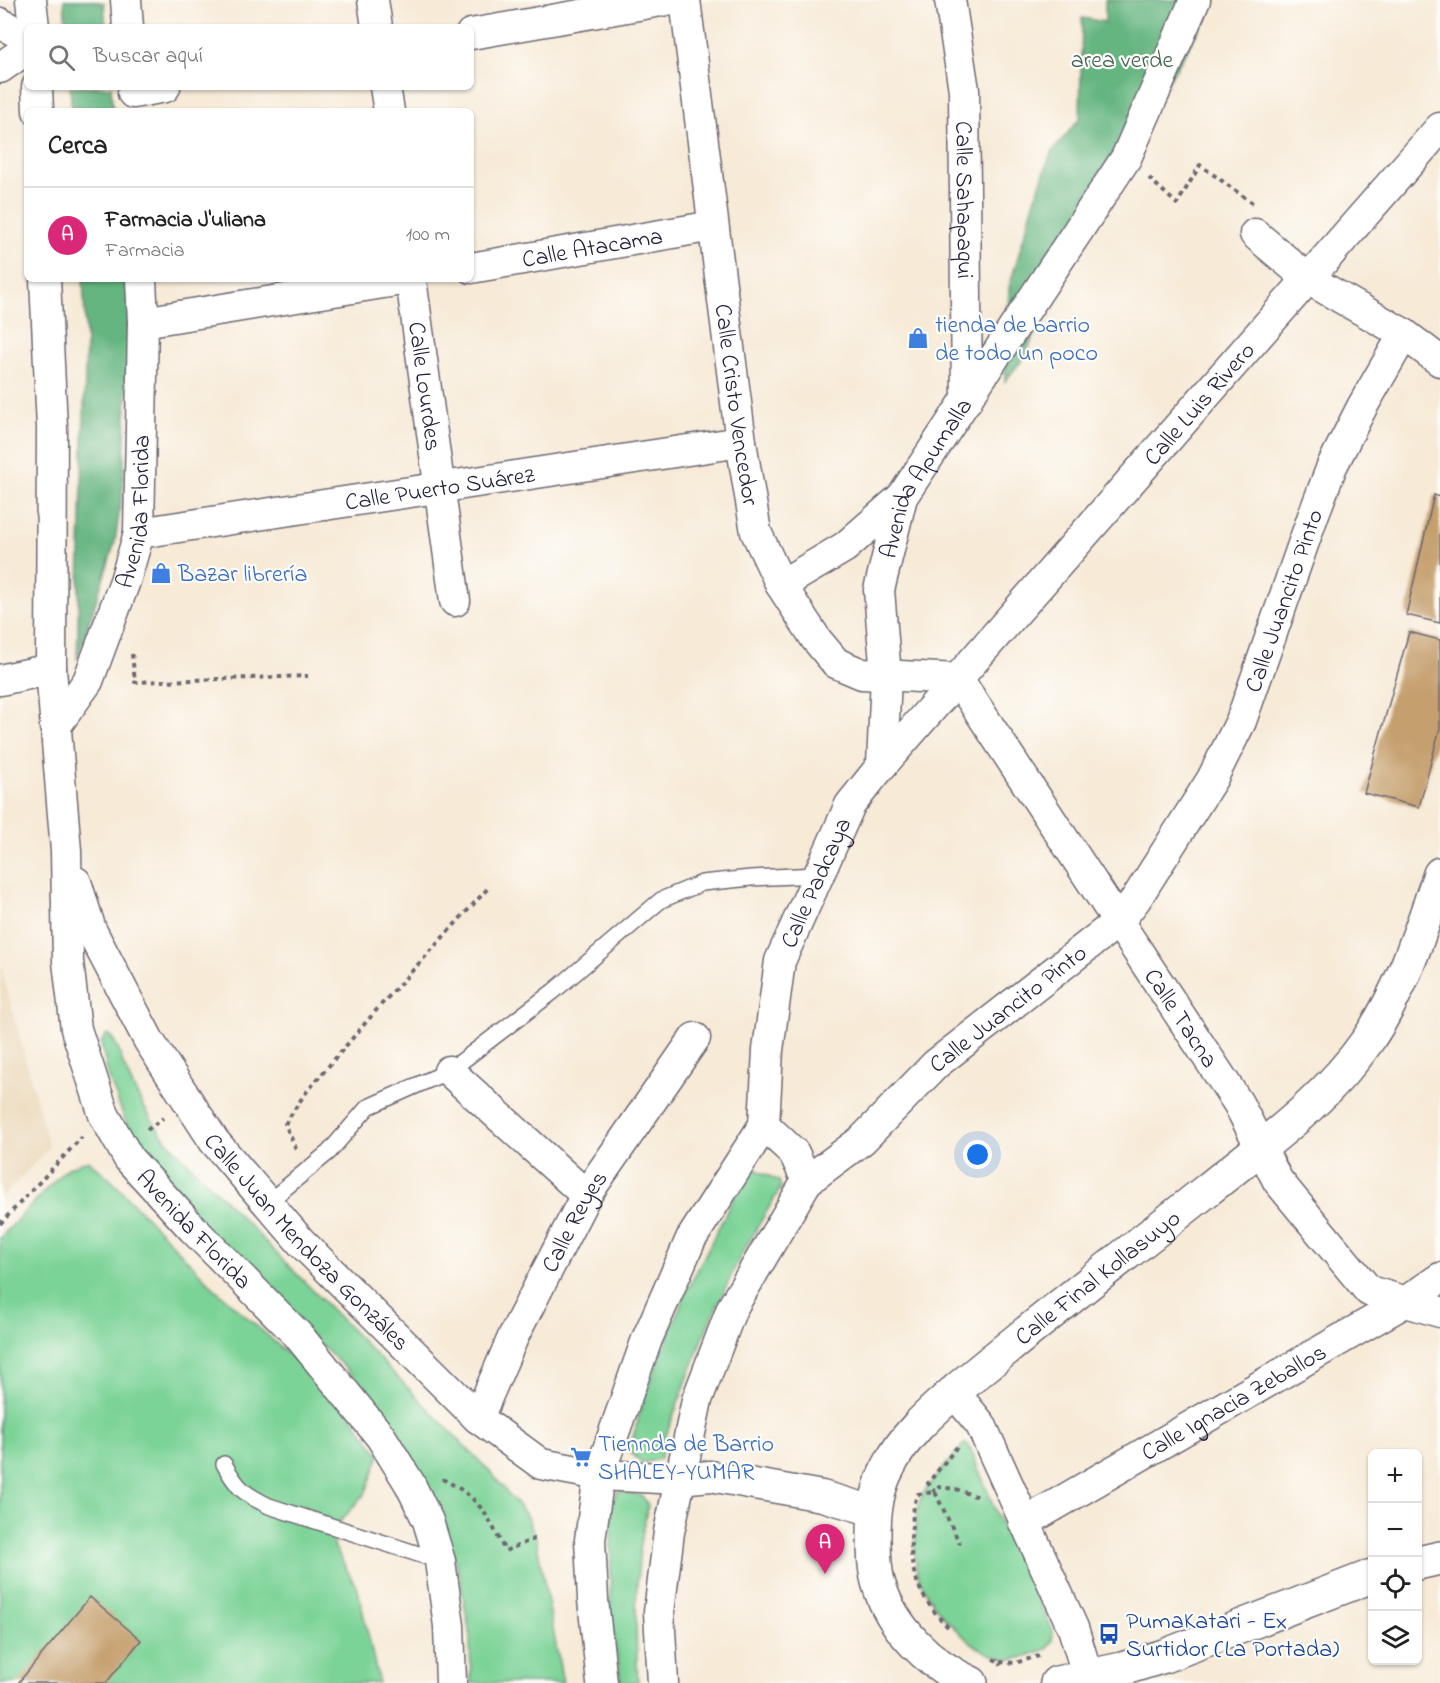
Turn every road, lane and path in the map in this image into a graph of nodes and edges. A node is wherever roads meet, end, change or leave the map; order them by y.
1 (31, 0) edge
2 (126, 0) edge
3 (374, 0) edge
4 (667, 0) edge
5 (685, 0) edge
6 (950, 0) edge
7 (1195, 0) edge
8 (0, 23) edge
9 (34, 24) edge
10 (128, 24) edge
11 (377, 24) edge
12 (474, 33) edge
13 (24, 36) edge
14 (24, 51) edge
15 (0, 68) edge
16 (37, 90) edge
17 (155, 90) edge
18 (386, 90) edge
19 (133, 97) edge
20 (38, 108) edge
21 (388, 108) edge
22 (1440, 128) edge
23 (1126, 158) junction
24 (713, 226) junction
25 (1255, 234) joint
26 (474, 267) edge
27 (1308, 279) junction
28 (45, 282) edge
29 (141, 282) edge
30 (391, 282) edge
31 (410, 282) edge
32 (143, 322) junction
33 (1404, 334) junction
34 (1440, 362) edge
35 (967, 400) junction
36 (741, 442) junction
37 (440, 489) junction
38 (902, 498) junction
39 (139, 533) junction
40 (781, 585) junction
41 (455, 601) dead end
42 (132, 649) dead end
43 (51, 669) junction
44 (308, 676) dead end
45 (886, 676) junction
46 (0, 680) edge
47 (958, 680) junction
48 (55, 727) junction
49 (882, 765) junction
50 (66, 851) junction
51 (1440, 874) edge
52 (818, 875) junction
53 (490, 886) dead end
54 (1119, 921) junction
55 (695, 1038) dead end
56 (449, 1071) junction
57 (187, 1100) junction
58 (104, 1115) junction
59 (764, 1125) junction
60 (121, 1146) junction
61 (1262, 1146) junction
62 (303, 1173) junction
63 (807, 1181) junction
64 (586, 1195) junction
65 (267, 1203) junction
66 (0, 1224) edge
67 (1440, 1278) edge
68 (1406, 1302) junction
69 (1440, 1311) edge
70 (954, 1392) junction
71 (478, 1418) junction
72 (224, 1464) dead end
73 (599, 1475) junction
74 (680, 1479) junction
75 (411, 1484) junction
76 (874, 1511) junction
77 (1024, 1523) junction
78 (536, 1538) dead end
79 (960, 1544) dead end
80 (1440, 1558) edge
81 (440, 1561) junction
82 (1422, 1562) edge
83 (1368, 1578) edge
84 (952, 1632) dead end
85 (1042, 1655) dead end
86 (990, 1657) dead end
87 (1073, 1680) edge
88 (452, 1683) edge
89 (602, 1683) edge
90 (663, 1683) edge
91 (971, 1683) edge

1 - 9 street
2 - 10 street
3 - 11 street
4 - 12 street
5 - 24 street, Calle Cristo Vencedor
6 - 35 street, Calle Sahapaqui
7 - 23 street, Avenida Apumalla
8 - 13 street
14 - 15 street
16 - 20 street
17 - 19 street
18 - 21 street
22 - 27 street, Calle Luis Rivero
23 - 25 path
23 - 35 street, Avenida Apumalla
24 - 26 street, Calle Atacama
24 - 36 street, Calle Cristo Vencedor
25 - 27 street
27 - 33 street
27 - 47 street, Calle Luis Rivero
28 - 43 street, Avenida Florida
29 - 32 street, Avenida Florida
30 - 32 street
31 - 37 street, Calle Lourdes
32 - 39 street, Avenida Florida
33 - 34 street
33 - 54 street, Calle Juancito Pinto
35 - 38 street, Avenida Apumalla
36 - 37 street, Calle Puerto Suárez
36 - 40 street, Calle Cristo Vencedor
37 - 39 street, Calle Puerto Suárez
37 - 41 street, Calle Lourdes
38 - 40 street
38 - 45 street, Avenida Apumalla
39 - 48 street, Avenida Florida
40 - 45 street, Calle Cristo Vencedor
42 - 44 path
43 - 46 street
43 - 48 street, Avenida Florida
45 - 47 street, Calle Cristo Vencedor
45 - 49 street, Avenida Apumalla
47 - 49 street, Calle Padcaya
47 - 54 street, Calle Tacna
48 - 50 street, Avenida Florida
49 - 52 street, Calle Padcaya
50 - 57 street, Calle Juan Mendoza Gonzáles
50 - 58 street, Avenida Florida
51 - 61 main road, Calle Final Kollasuyo
52 - 56 lane
52 - 59 street, Calle Padcaya
53 - 62 path
54 - 61 street, Calle Tacna
54 - 63 street, Calle Juancito Pinto
55 - 64 street, Calle Reyes
56 - 62 lane
56 - 64 street
57 - 60 path
57 - 65 street, Calle Juan Mendoza Gonzáles
58 - 60 street, Avenida Florida
58 - 66 path
59 - 63 street
59 - 73 street
60 - 75 street, Avenida Florida
61 - 68 street, Calle Tacna
61 - 70 main road, Calle Final Kollasuyo
62 - 65 lane
63 - 74 street, Calle Juancito Pinto
64 - 71 street, Calle Reyes
65 - 71 street, Calle Juan Mendoza Gonzáles
67 - 68 street, Calle Ignacia Zeballos
68 - 69 street, Calle Tacna
68 - 77 street, Calle Ignacia Zeballos
70 - 76 main road, Calle Final Kollasuyo
70 - 77 street
71 - 73 street, Calle Juan Mendoza Gonzáles
72 - 81 lane
73 - 74 street, Calle Juan Mendoza Gonzáles
73 - 89 street
74 - 76 street, Calle Juan Mendoza Gonzáles
74 - 90 street, Calle Juancito Pinto
75 - 78 path
75 - 81 street, Avenida Florida
76 - 91 main road, Calle Final Kollasuyo
77 - 87 street
79 - 84 path
80 - 82 main road
81 - 88 street, Avenida Florida
83 - 87 main road
85 - 86 path

